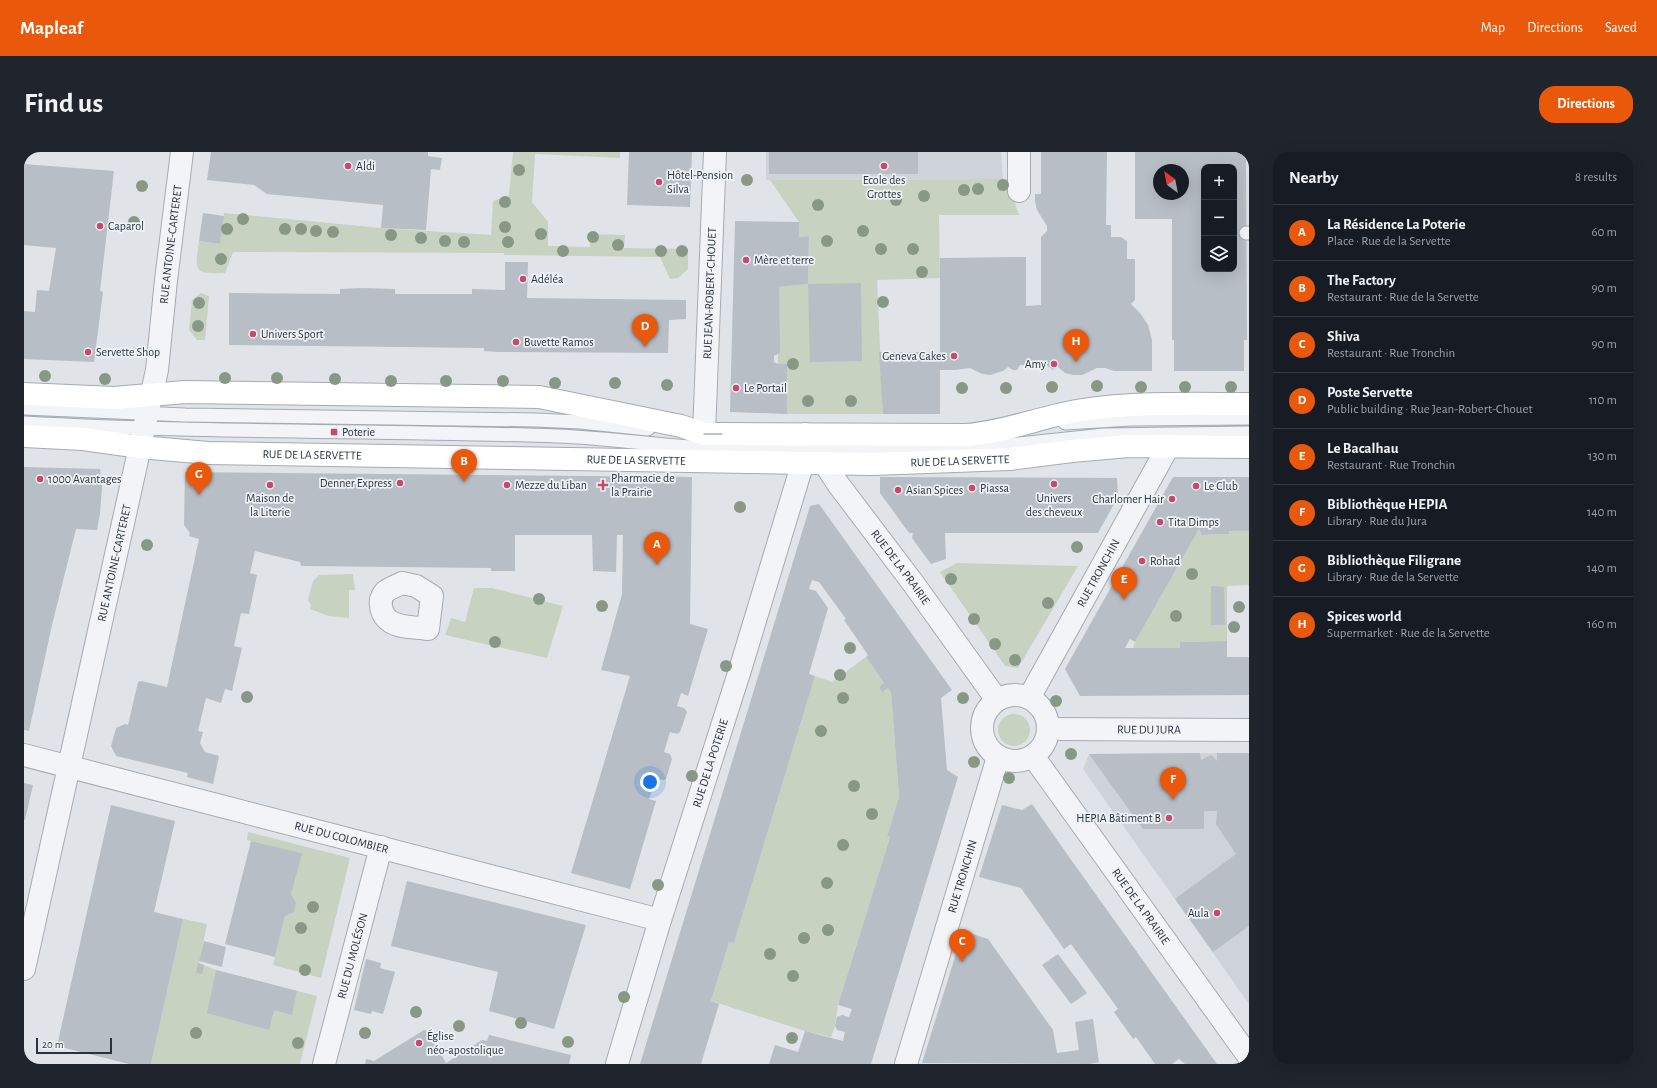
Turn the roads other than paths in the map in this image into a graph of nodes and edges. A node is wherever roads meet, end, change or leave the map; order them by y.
1 (182, 152) edge
2 (715, 152) edge
3 (1019, 152) edge
4 (1019, 191) dead end
5 (24, 394) edge
6 (1249, 404) edge
7 (24, 408) edge
8 (1249, 418) edge
9 (145, 421) junction
10 (24, 424) edge
11 (988, 433) junction
12 (704, 434) junction
13 (1249, 434) edge
14 (24, 436) edge
15 (1168, 447) junction
16 (1249, 447) edge
17 (812, 452) junction
18 (1029, 698) junction
19 (997, 700) junction
20 (1048, 730) junction
21 (1249, 730) edge
22 (24, 755) edge
23 (1033, 756) junction
24 (998, 757) junction
25 (69, 766) junction
26 (381, 847) junction
27 (660, 920) junction
28 (24, 969) edge
29 (1249, 1057) edge
30 (324, 1064) edge
31 (617, 1064) edge
32 (906, 1064) edge

1 - 9 street, RUE ANTOINE-CARTERET
2 - 12 street, RUE JEAN-ROBERT-CHOUET
3 - 4 street
5 - 9 main road, RUE DE LA SERVETTE
6 - 11 main road
7 - 9 lane
8 - 11 lane
9 - 10 lane
9 - 12 main road, RUE DE LA SERVETTE
9 - 14 main road, RUE DE LA SERVETTE
9 - 17 main road, RUE DE LA SERVETTE
9 - 25 street, RUE ANTOINE-CARTERET
11 - 17 main road
12 - 17 main road, RUE DE LA SERVETTE
13 - 17 lane
15 - 16 main road, RUE DE LA SERVETTE
15 - 17 main road, RUE DE LA SERVETTE
15 - 18 street, RUE TRONCHIN
17 - 19 street, RUE DE LA PRAIRIE
17 - 27 street, RUE DE LA POTERIE
18 - 19 street
18 - 20 street
19 - 24 street
20 - 21 street, RUE DU JURA
20 - 23 street
22 - 25 street, RUE DU COLOMBIER
23 - 24 street
23 - 29 street, RUE DE LA PRAIRIE
24 - 32 street, RUE TRONCHIN
25 - 26 street, RUE DU COLOMBIER
25 - 28 street, RUE ANTOINE-CARTERET
26 - 27 street, RUE DU COLOMBIER
26 - 30 street, RUE DU MOLÉSON
27 - 31 street, RUE DE LA POTERIE

